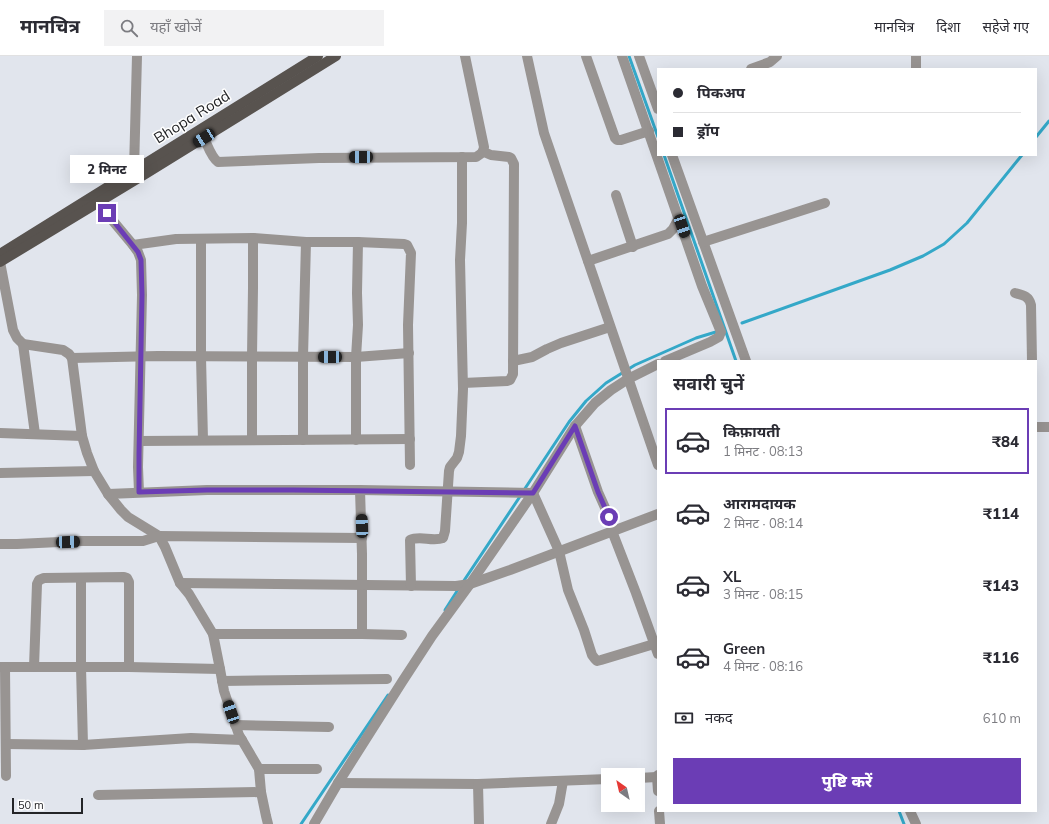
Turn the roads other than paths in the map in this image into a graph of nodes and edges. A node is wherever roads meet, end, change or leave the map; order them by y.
1 (137, 56) edge
2 (318, 56) edge
3 (336, 56) edge
4 (465, 56) edge
5 (527, 56) edge
6 (586, 56) edge
7 (622, 56) edge
8 (639, 56) edge
9 (777, 56) edge
10 (916, 56) edge
11 (754, 68) edge
12 (916, 68) edge
13 (657, 104) edge
14 (649, 131) junction
15 (204, 138) junction
16 (484, 152) junction
17 (657, 154) edge
18 (658, 156) edge
19 (672, 156) edge
20 (462, 157) junction
21 (134, 170) junction
22 (616, 194) dead end
23 (98, 203) junction
24 (825, 203) dead end
25 (679, 218) junction
26 (253, 238) junction
27 (201, 239) junction
28 (306, 242) junction
29 (358, 242) junction
30 (703, 242) junction
31 (133, 244) junction
32 (633, 247) junction
33 (0, 254) edge
34 (588, 261) junction
35 (0, 262) edge
36 (1015, 293) dead end
37 (610, 327) junction
38 (23, 344) junction
39 (409, 353) junction
40 (252, 356) junction
41 (141, 357) junction
42 (201, 357) junction
43 (304, 357) junction
44 (356, 357) junction
45 (72, 358) junction
46 (667, 360) edge
47 (746, 360) edge
48 (1032, 360) edge
49 (513, 361) junction
50 (657, 364) edge
51 (626, 372) junction
52 (463, 383) junction
53 (575, 426) junction
54 (1037, 427) edge
55 (1049, 427) edge
56 (0, 434) edge
57 (35, 434) junction
58 (82, 436) junction
59 (410, 439) junction
60 (203, 440) junction
61 (252, 440) junction
62 (303, 440) junction
63 (356, 440) junction
64 (139, 441) junction
65 (657, 462) edge
66 (410, 465) dead end
67 (94, 471) junction
68 (0, 472) edge
69 (360, 490) junction
70 (139, 492) junction
71 (448, 492) junction
72 (527, 492) junction
73 (108, 494) junction
74 (657, 514) edge
75 (613, 530) junction
76 (159, 536) junction
77 (362, 538) junction
78 (0, 544) edge
79 (559, 551) junction
80 (81, 578) junction
81 (180, 583) junction
82 (464, 585) junction
83 (362, 586) junction
84 (411, 586) junction
85 (213, 634) junction
86 (362, 634) junction
87 (402, 635) dead end
88 (654, 644) junction
89 (657, 652) edge
90 (2, 667) edge
91 (34, 667) junction
92 (81, 667) junction
93 (129, 667) junction
94 (220, 669) junction
95 (387, 679) dead end
96 (222, 681) junction
97 (235, 725) junction
98 (329, 727) dead end
99 (242, 740) junction
100 (6, 744) junction
101 (83, 745) junction
102 (259, 769) junction
103 (317, 769) dead end
104 (6, 776) dead end
105 (657, 776) edge
106 (645, 777) edge
107 (601, 779) edge
108 (563, 781) junction
109 (338, 783) junction
110 (478, 784) junction
111 (261, 792) junction
112 (98, 795) dead end
113 (659, 812) edge
114 (910, 812) edge
115 (268, 824) edge
116 (314, 824) edge
117 (480, 824) edge
118 (551, 824) edge
119 (660, 824) edge
120 (916, 824) edge

1 - 21 street
2 - 21 main road, Bhopa Road
3 - 15 main road, Bhopa Road
4 - 16 street
5 - 34 street
6 - 14 street
7 - 14 street
8 - 13 street
9 - 11 street
10 - 12 street
14 - 17 street
15 - 20 street
15 - 23 main road, Bhopa Road
16 - 20 street
16 - 49 street
18 - 25 street
19 - 30 street
20 - 52 street
21 - 33 main road, Bhopa Road
22 - 32 street
23 - 31 street
23 - 35 main road, Bhopa Road
24 - 30 street
25 - 32 street
25 - 46 street
26 - 27 street
26 - 28 street
26 - 40 street
27 - 31 street
27 - 42 street
28 - 29 street
28 - 43 street
29 - 39 street
29 - 44 street
30 - 47 street
31 - 41 street
32 - 34 street
34 - 37 street
35 - 38 street
36 - 48 street
37 - 49 street
37 - 51 street
38 - 45 street
38 - 57 street
39 - 44 street
39 - 59 street
40 - 42 street
40 - 43 street
40 - 61 street
41 - 42 street
41 - 45 street
41 - 64 street
42 - 60 street
43 - 44 street
43 - 62 street
44 - 63 street
45 - 58 street
49 - 52 street
50 - 51 street
51 - 53 street
51 - 65 street
52 - 71 street
53 - 72 street
53 - 75 street
54 - 55 street
56 - 57 street
57 - 58 street
58 - 67 street
59 - 63 street
59 - 66 street
60 - 61 street
60 - 64 street
61 - 62 street
62 - 63 street
64 - 70 street
67 - 68 street
67 - 73 street
69 - 70 street
69 - 71 street
69 - 77 street
70 - 73 street
71 - 72 street
71 - 84 street
72 - 79 street
72 - 82 street
73 - 76 street
74 - 75 street
75 - 79 street
75 - 88 street
76 - 77 street
76 - 78 street
76 - 81 street
77 - 83 street
79 - 82 street
79 - 88 street
80 - 91 street
80 - 92 street
80 - 93 street
81 - 83 street
81 - 85 street
82 - 84 street
82 - 109 street
83 - 84 street
83 - 86 street
85 - 86 street
85 - 94 street
86 - 87 street
88 - 89 street
90 - 91 street
90 - 100 street
91 - 92 street
92 - 93 street
92 - 101 street
93 - 94 street
94 - 96 street
95 - 96 street
96 - 97 street
97 - 98 street
97 - 99 street
99 - 101 street
99 - 102 street
100 - 101 street
100 - 104 street
102 - 103 street
102 - 111 street
105 - 106 street
107 - 108 street
108 - 110 street
108 - 118 street
109 - 110 street
109 - 116 street
110 - 117 street
111 - 112 street
111 - 115 street
113 - 119 street
114 - 120 street

